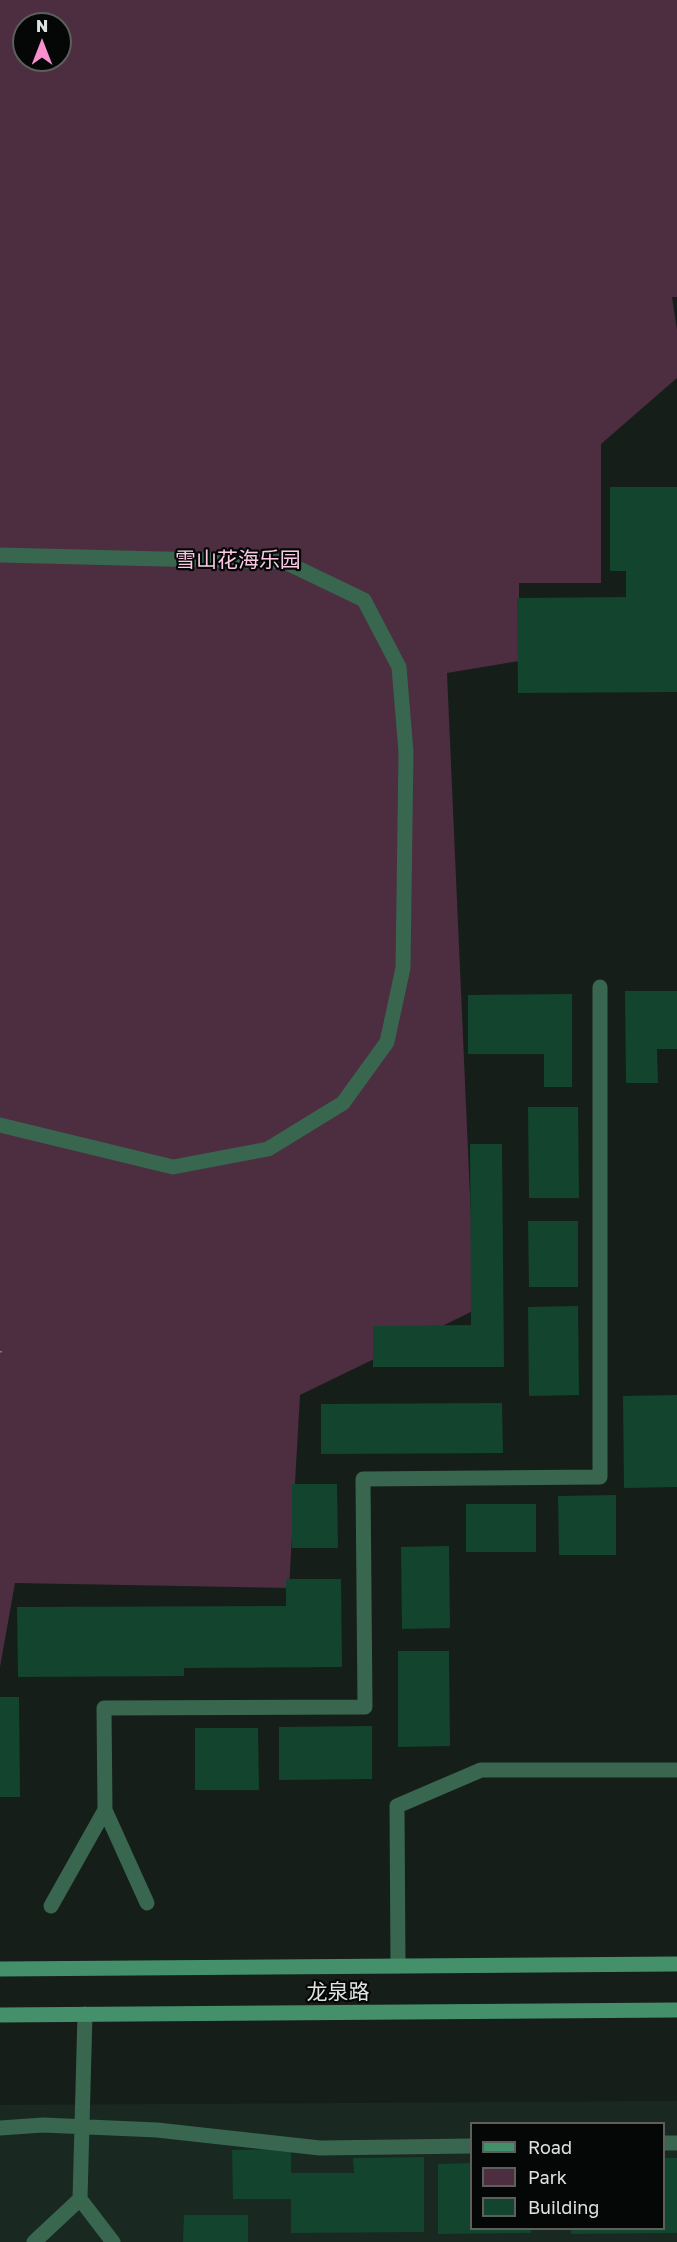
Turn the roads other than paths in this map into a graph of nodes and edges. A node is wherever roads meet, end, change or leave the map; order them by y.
1 (0, 555) edge
2 (600, 987) dead end
3 (0, 1125) edge
4 (677, 1770) edge
5 (105, 1810) junction
6 (147, 1903) dead end
7 (51, 1906) dead end
8 (677, 1965) edge
9 (398, 1966) junction
10 (0, 1969) edge
11 (677, 2010) edge
12 (85, 2014) junction
13 (0, 2015) edge
14 (82, 2126) junction
15 (0, 2128) edge
16 (470, 2146) edge
17 (80, 2199) junction
18 (34, 2242) edge
19 (113, 2242) edge

1 - 3 street
2 - 5 street
4 - 9 street
5 - 6 street
5 - 7 street
8 - 9 main road, 龙泉路
9 - 10 main road, 龙泉路
11 - 12 main road, 龙泉路
12 - 13 main road, 龙泉路
12 - 14 street
14 - 15 street
14 - 16 street
14 - 17 street
17 - 18 street
17 - 19 street

